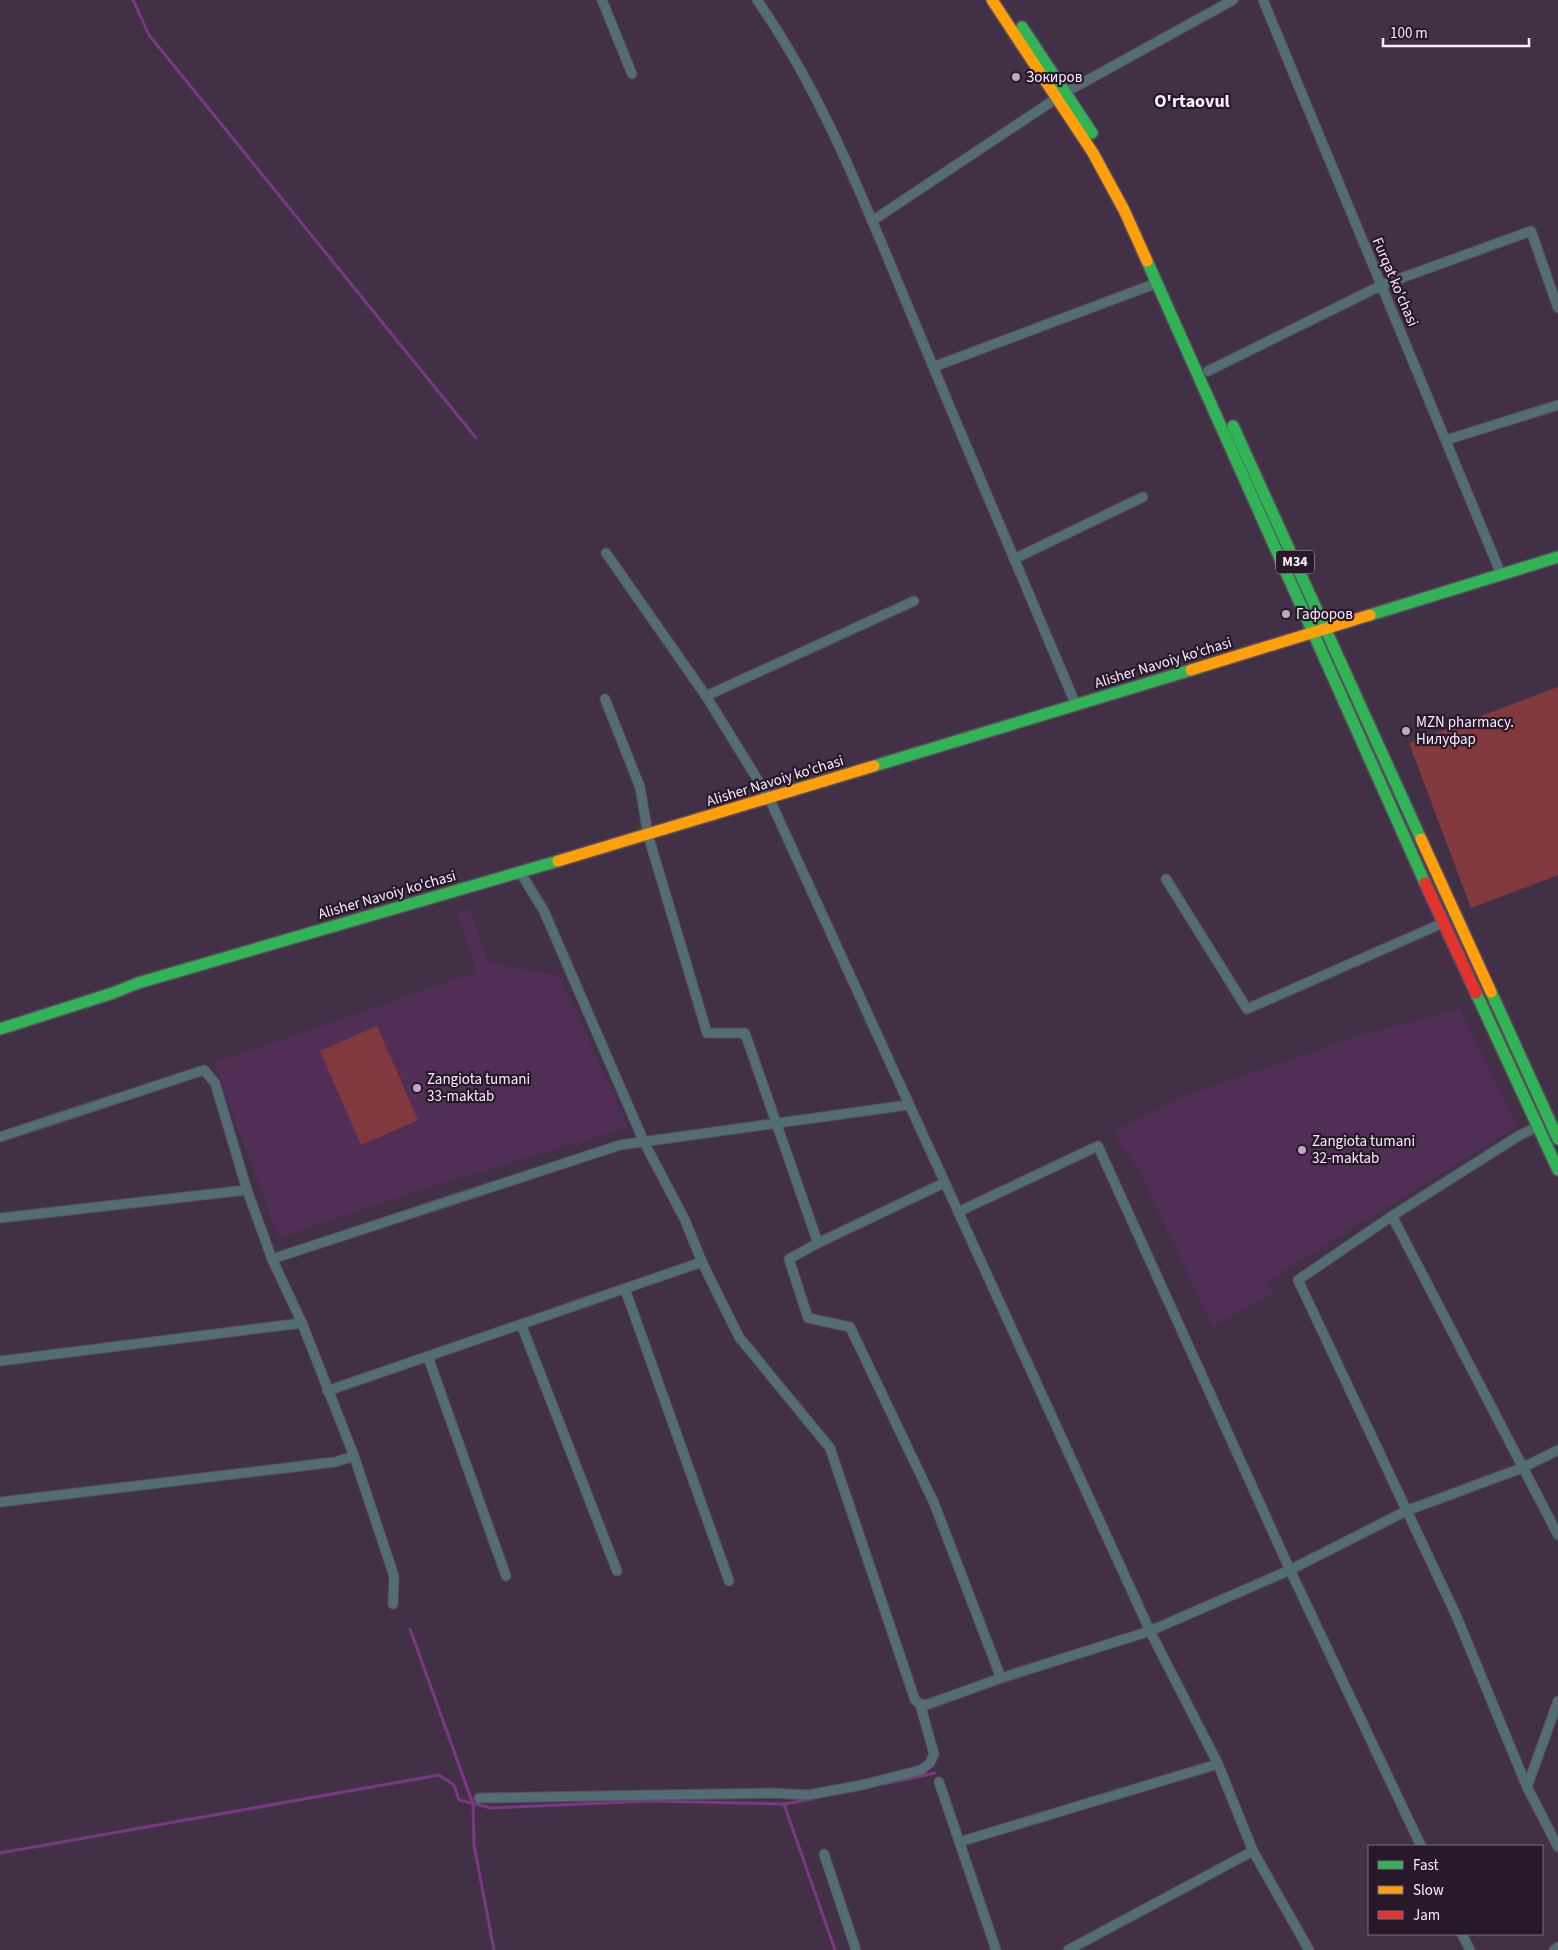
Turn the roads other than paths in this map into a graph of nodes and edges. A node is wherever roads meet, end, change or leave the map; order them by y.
1 (602, 0) edge
2 (757, 0) edge
3 (992, 0) edge
4 (1004, 0) edge
5 (1234, 0) edge
6 (1262, 0) edge
7 (632, 74) dead end
8 (1061, 95) junction
9 (872, 221) junction
10 (1157, 283) junction
11 (1382, 285) junction
12 (1558, 308) edge
13 (933, 367) junction
14 (1208, 371) junction
15 (1558, 405) edge
16 (1446, 440) junction
17 (1143, 497) dead end
18 (606, 553) dead end
19 (1558, 557) edge
20 (1014, 559) junction
21 (1501, 574) junction
22 (914, 601) dead end
23 (1326, 630) junction
24 (1314, 633) junction
25 (706, 696) junction
26 (605, 700) dead end
27 (1076, 705) junction
28 (768, 798) junction
29 (648, 835) junction
30 (520, 872) junction
31 (1166, 879) dead end
32 (1443, 924) junction
33 (0, 1029) edge
34 (908, 1105) junction
35 (777, 1124) junction
36 (1536, 1127) junction
37 (0, 1137) edge
38 (1558, 1139) edge
39 (644, 1142) junction
40 (1558, 1170) edge
41 (944, 1183) junction
42 (246, 1190) junction
43 (958, 1212) junction
44 (1392, 1216) junction
45 (0, 1218) edge
46 (818, 1243) junction
47 (272, 1259) junction
48 (702, 1262) junction
49 (625, 1289) junction
50 (302, 1323) junction
51 (521, 1324) junction
52 (428, 1356) junction
53 (0, 1361) edge
54 (327, 1391) junction
55 (1558, 1450) edge
56 (354, 1456) junction
57 (1522, 1468) junction
58 (0, 1502) edge
59 (1406, 1511) junction
60 (1558, 1535) edge
61 (1290, 1570) junction
62 (617, 1571) dead end
63 (506, 1576) dead end
64 (729, 1581) dead end
65 (393, 1604) dead end
66 (1150, 1631) junction
67 (1001, 1678) junction
68 (1558, 1701) edge
69 (920, 1704) junction
70 (1218, 1764) junction
71 (939, 1782) dead end
72 (1527, 1787) junction
73 (479, 1798) dead end
74 (960, 1842) junction
75 (1421, 1845) edge
76 (1558, 1847) edge
77 (1253, 1851) junction
78 (824, 1854) dead end
79 (1462, 1935) edge
80 (1558, 1947) edge
81 (1306, 1949) edge
82 (856, 1950) edge
83 (996, 1950) edge
84 (1068, 1950) edge
85 (1470, 1950) edge
86 (1554, 1950) edge

1 - 7 street
2 - 9 street
3 - 8 main road, M34
4 - 8 main road, M34
5 - 8 street
6 - 11 street, Furqat ko'chasi
8 - 9 street
8 - 10 main road, M34
8 - 14 main road, M34
9 - 13 street
10 - 13 street
10 - 24 main road, M34
11 - 12 street
11 - 14 street
11 - 16 street, Furqat ko'chasi
13 - 20 street
14 - 23 main road, M34
15 - 16 street
16 - 21 street, Furqat ko'chasi
17 - 20 street
18 - 25 street
19 - 21 main road, Alisher Navoiy ko'chasi
20 - 27 street
21 - 23 main road, Alisher Navoiy ko'chasi
22 - 25 street
23 - 24 main road, Alisher Navoiy ko'chasi
23 - 38 main road, M34
24 - 27 main road, Alisher Navoiy ko'chasi
24 - 32 main road, M34
25 - 28 street
26 - 29 street
27 - 28 main road, Alisher Navoiy ko'chasi
28 - 29 main road, Alisher Navoiy ko'chasi
28 - 34 street
29 - 30 main road, Alisher Navoiy ko'chasi
29 - 35 street
30 - 33 main road, Alisher Navoiy ko'chasi
30 - 39 street
31 - 32 street
32 - 36 main road, M34
34 - 35 street
34 - 41 street
35 - 39 street
35 - 46 street
36 - 40 main road, M34
36 - 44 street
37 - 42 street
39 - 47 street
39 - 48 street
41 - 43 street
41 - 46 street
42 - 45 street
42 - 47 street
43 - 61 street
43 - 66 street
44 - 57 street
44 - 59 street
46 - 67 street
47 - 50 street
48 - 49 street
48 - 69 street
49 - 51 street
49 - 64 street
50 - 53 street
50 - 54 street
51 - 52 street
51 - 62 street
52 - 54 street
52 - 63 street
54 - 56 street
55 - 57 street
56 - 58 street
56 - 65 street
57 - 59 street
57 - 60 street
59 - 61 street
59 - 72 street
61 - 66 street
61 - 75 street
66 - 67 street
66 - 70 street
67 - 69 street
68 - 72 street
69 - 73 street
70 - 74 street
70 - 77 street
71 - 74 street
72 - 76 street
74 - 83 street
77 - 81 street
77 - 84 street
78 - 82 street
79 - 85 street
80 - 86 street

